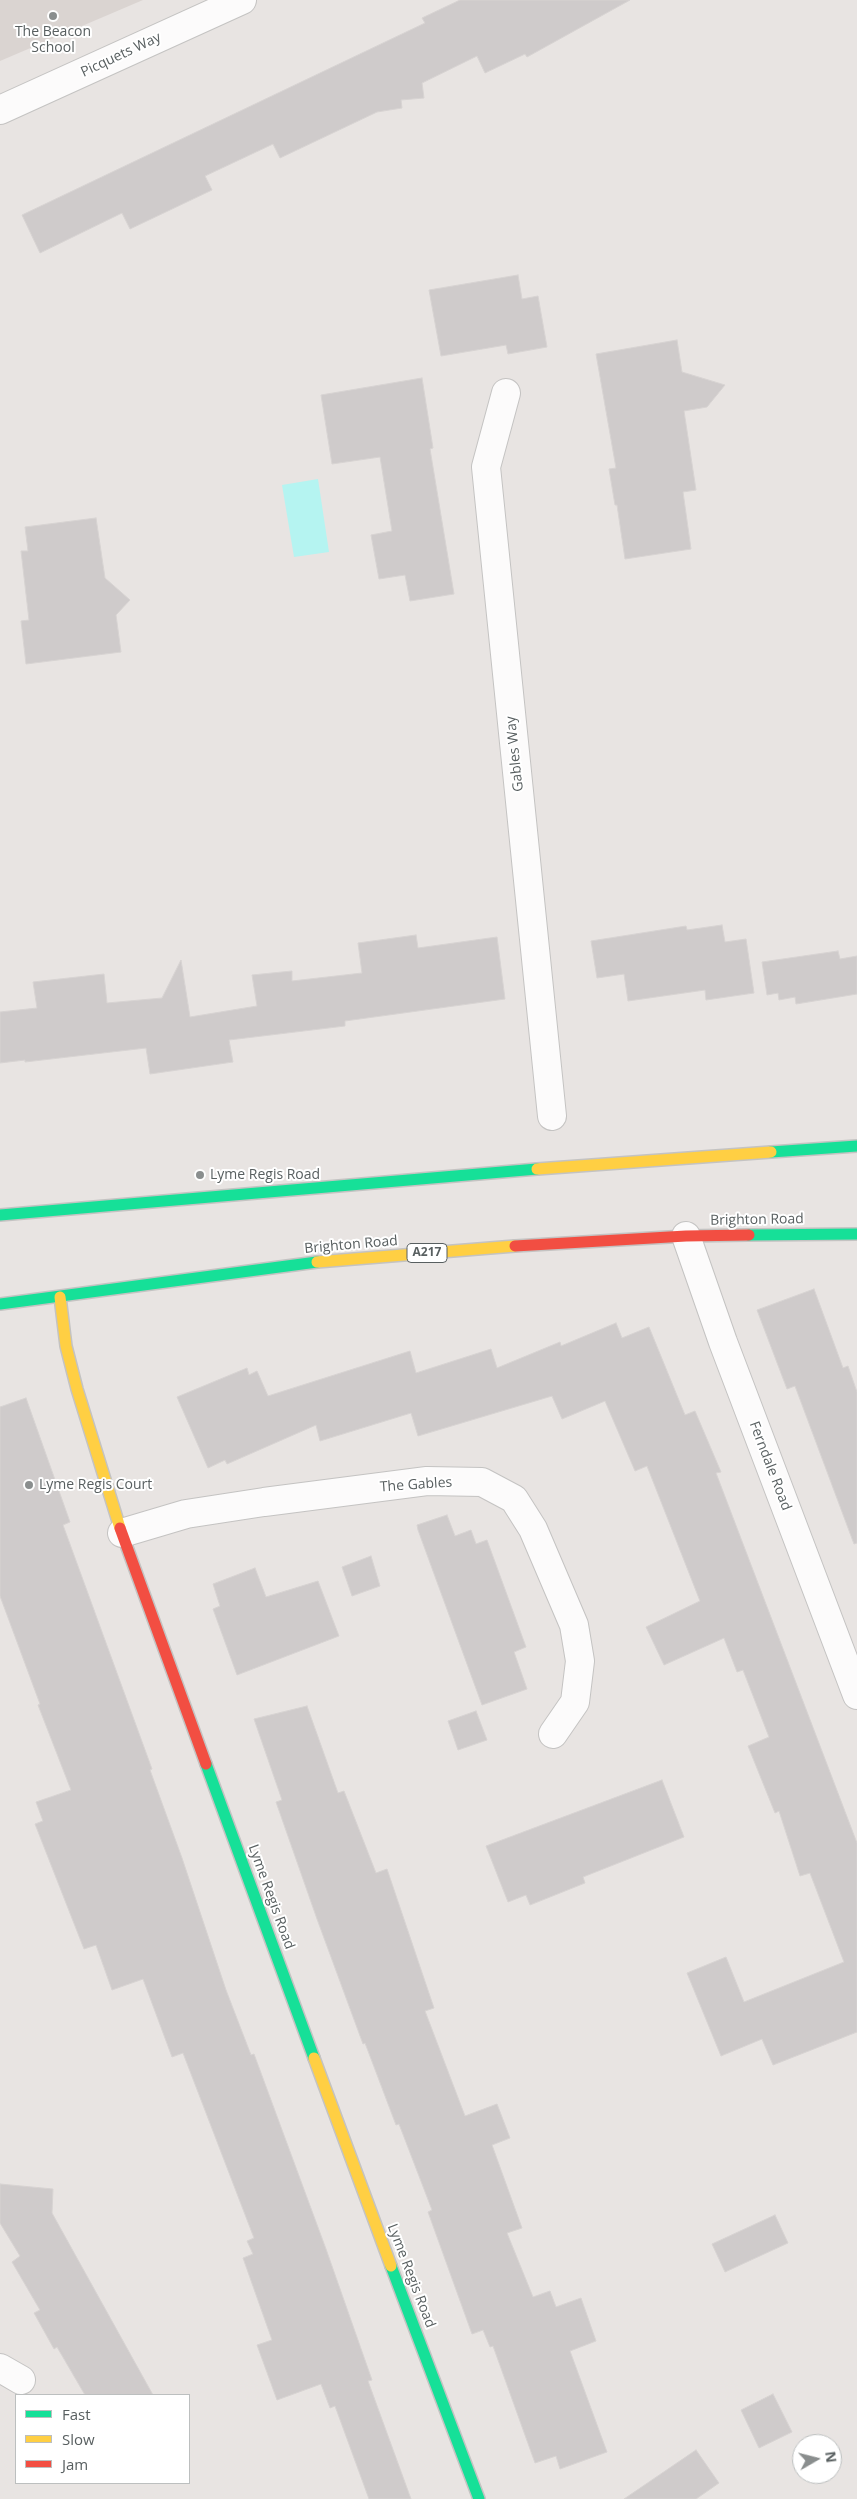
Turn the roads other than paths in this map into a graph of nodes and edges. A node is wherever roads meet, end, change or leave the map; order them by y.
1 (242, 0) edge
2 (0, 110) edge
3 (506, 393) dead end
4 (552, 1116) dead end
5 (857, 1146) edge
6 (0, 1215) edge
7 (857, 1234) edge
8 (686, 1236) junction
9 (60, 1297) junction
10 (0, 1304) edge
11 (122, 1533) junction
12 (857, 1695) edge
13 (553, 1734) dead end
14 (479, 2499) edge

1 - 2 street, Picquets Way
3 - 4 street, Gables Way
5 - 6 main road
7 - 8 main road, Brighton Road / A217
8 - 9 main road, Brighton Road / A217
8 - 12 street, Ferndale Road
9 - 10 main road, Brighton Road / A217
9 - 11 main road, Lyme Regis Road
11 - 13 street, The Gables
11 - 14 main road, Lyme Regis Road

